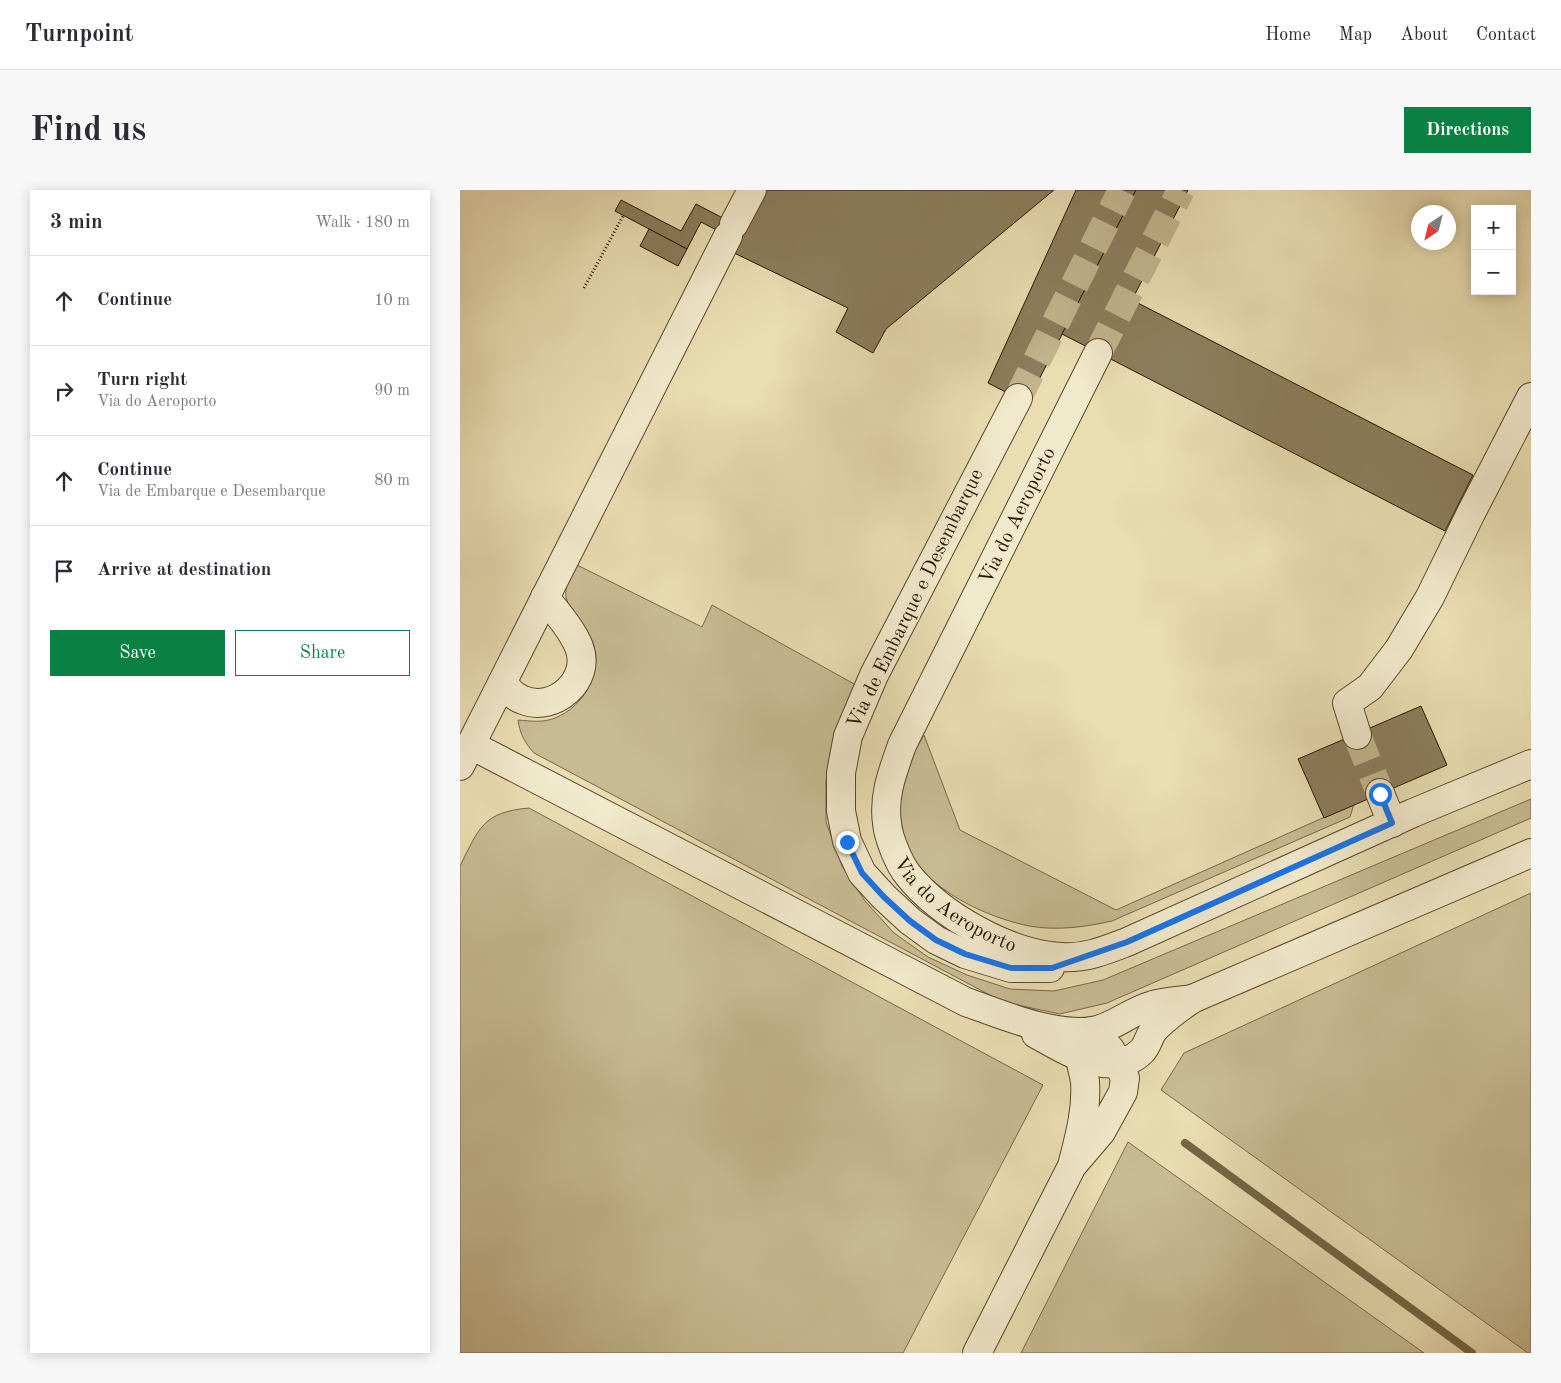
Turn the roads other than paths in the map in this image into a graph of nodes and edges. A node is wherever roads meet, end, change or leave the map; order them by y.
1 (752, 190) edge
2 (1098, 353) tunnel mouth
3 (1531, 397) edge
4 (1018, 398) tunnel mouth
5 (545, 597) junction
6 (503, 683) junction
7 (1357, 735) tunnel mouth
8 (465, 756) edge
9 (1531, 764) edge
10 (1380, 793) tunnel mouth
11 (1392, 823) junction
12 (1531, 853) edge
13 (1090, 955) junction
14 (1192, 999) junction
15 (1004, 1016) junction
16 (1092, 1031) junction
17 (1080, 1056) junction
18 (1118, 1063) junction
19 (1072, 1166) junction
20 (977, 1353) edge

1 - 5 street
2 - 13 street, Via do Aeroporto
3 - 7 street
4 - 13 street, Via de Embarque e Desembarque
5 - 6 street
5 - 6 street
6 - 8 street
8 - 15 street
9 - 11 street, Via do Aeroporto
10 - 11 street
11 - 13 street, Via do Aeroporto
12 - 14 street
14 - 16 street
14 - 18 street
15 - 16 street
15 - 17 street
16 - 17 street
16 - 18 street
17 - 18 street
17 - 19 street
18 - 19 street
19 - 20 street

